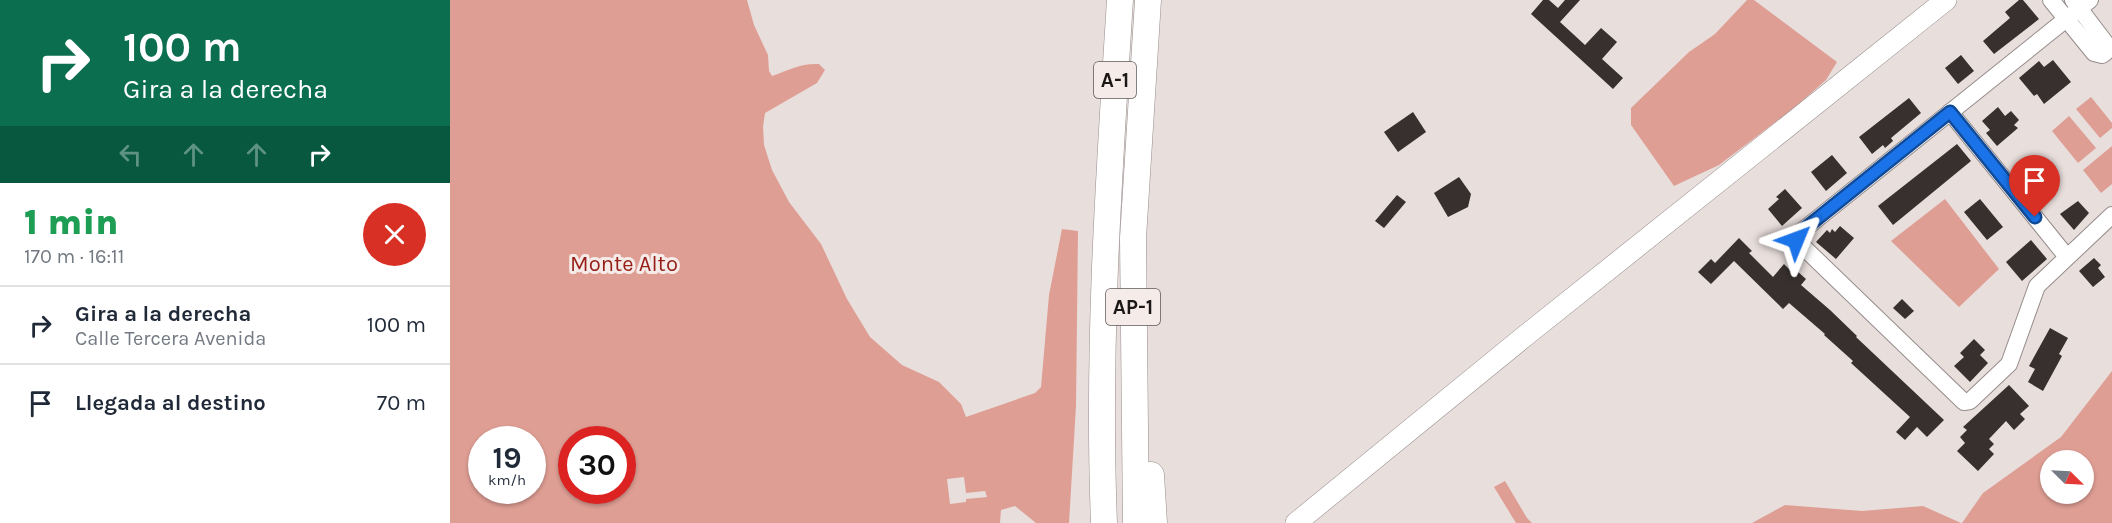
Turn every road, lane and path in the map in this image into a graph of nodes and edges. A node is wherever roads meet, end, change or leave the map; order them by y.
1 (1120, 0) edge
2 (1148, 0) edge
3 (1946, 0) edge
4 (2051, 0) edge
5 (2077, 7) edge
6 (1141, 91) junction
7 (1950, 112) junction
8 (2112, 215) edge
9 (2067, 257) junction
10 (1104, 523) edge
11 (1136, 523) edge
12 (1154, 523) edge
13 (1296, 523) edge

1 - 10 highway, A-1
2 - 6 highway, A-1
3 - 13 main road
4 - 5 street
5 - 7 street
6 - 11 highway, AP-1
6 - 12 highway, A-1
7 - 9 street
7 - 9 street
8 - 9 street

